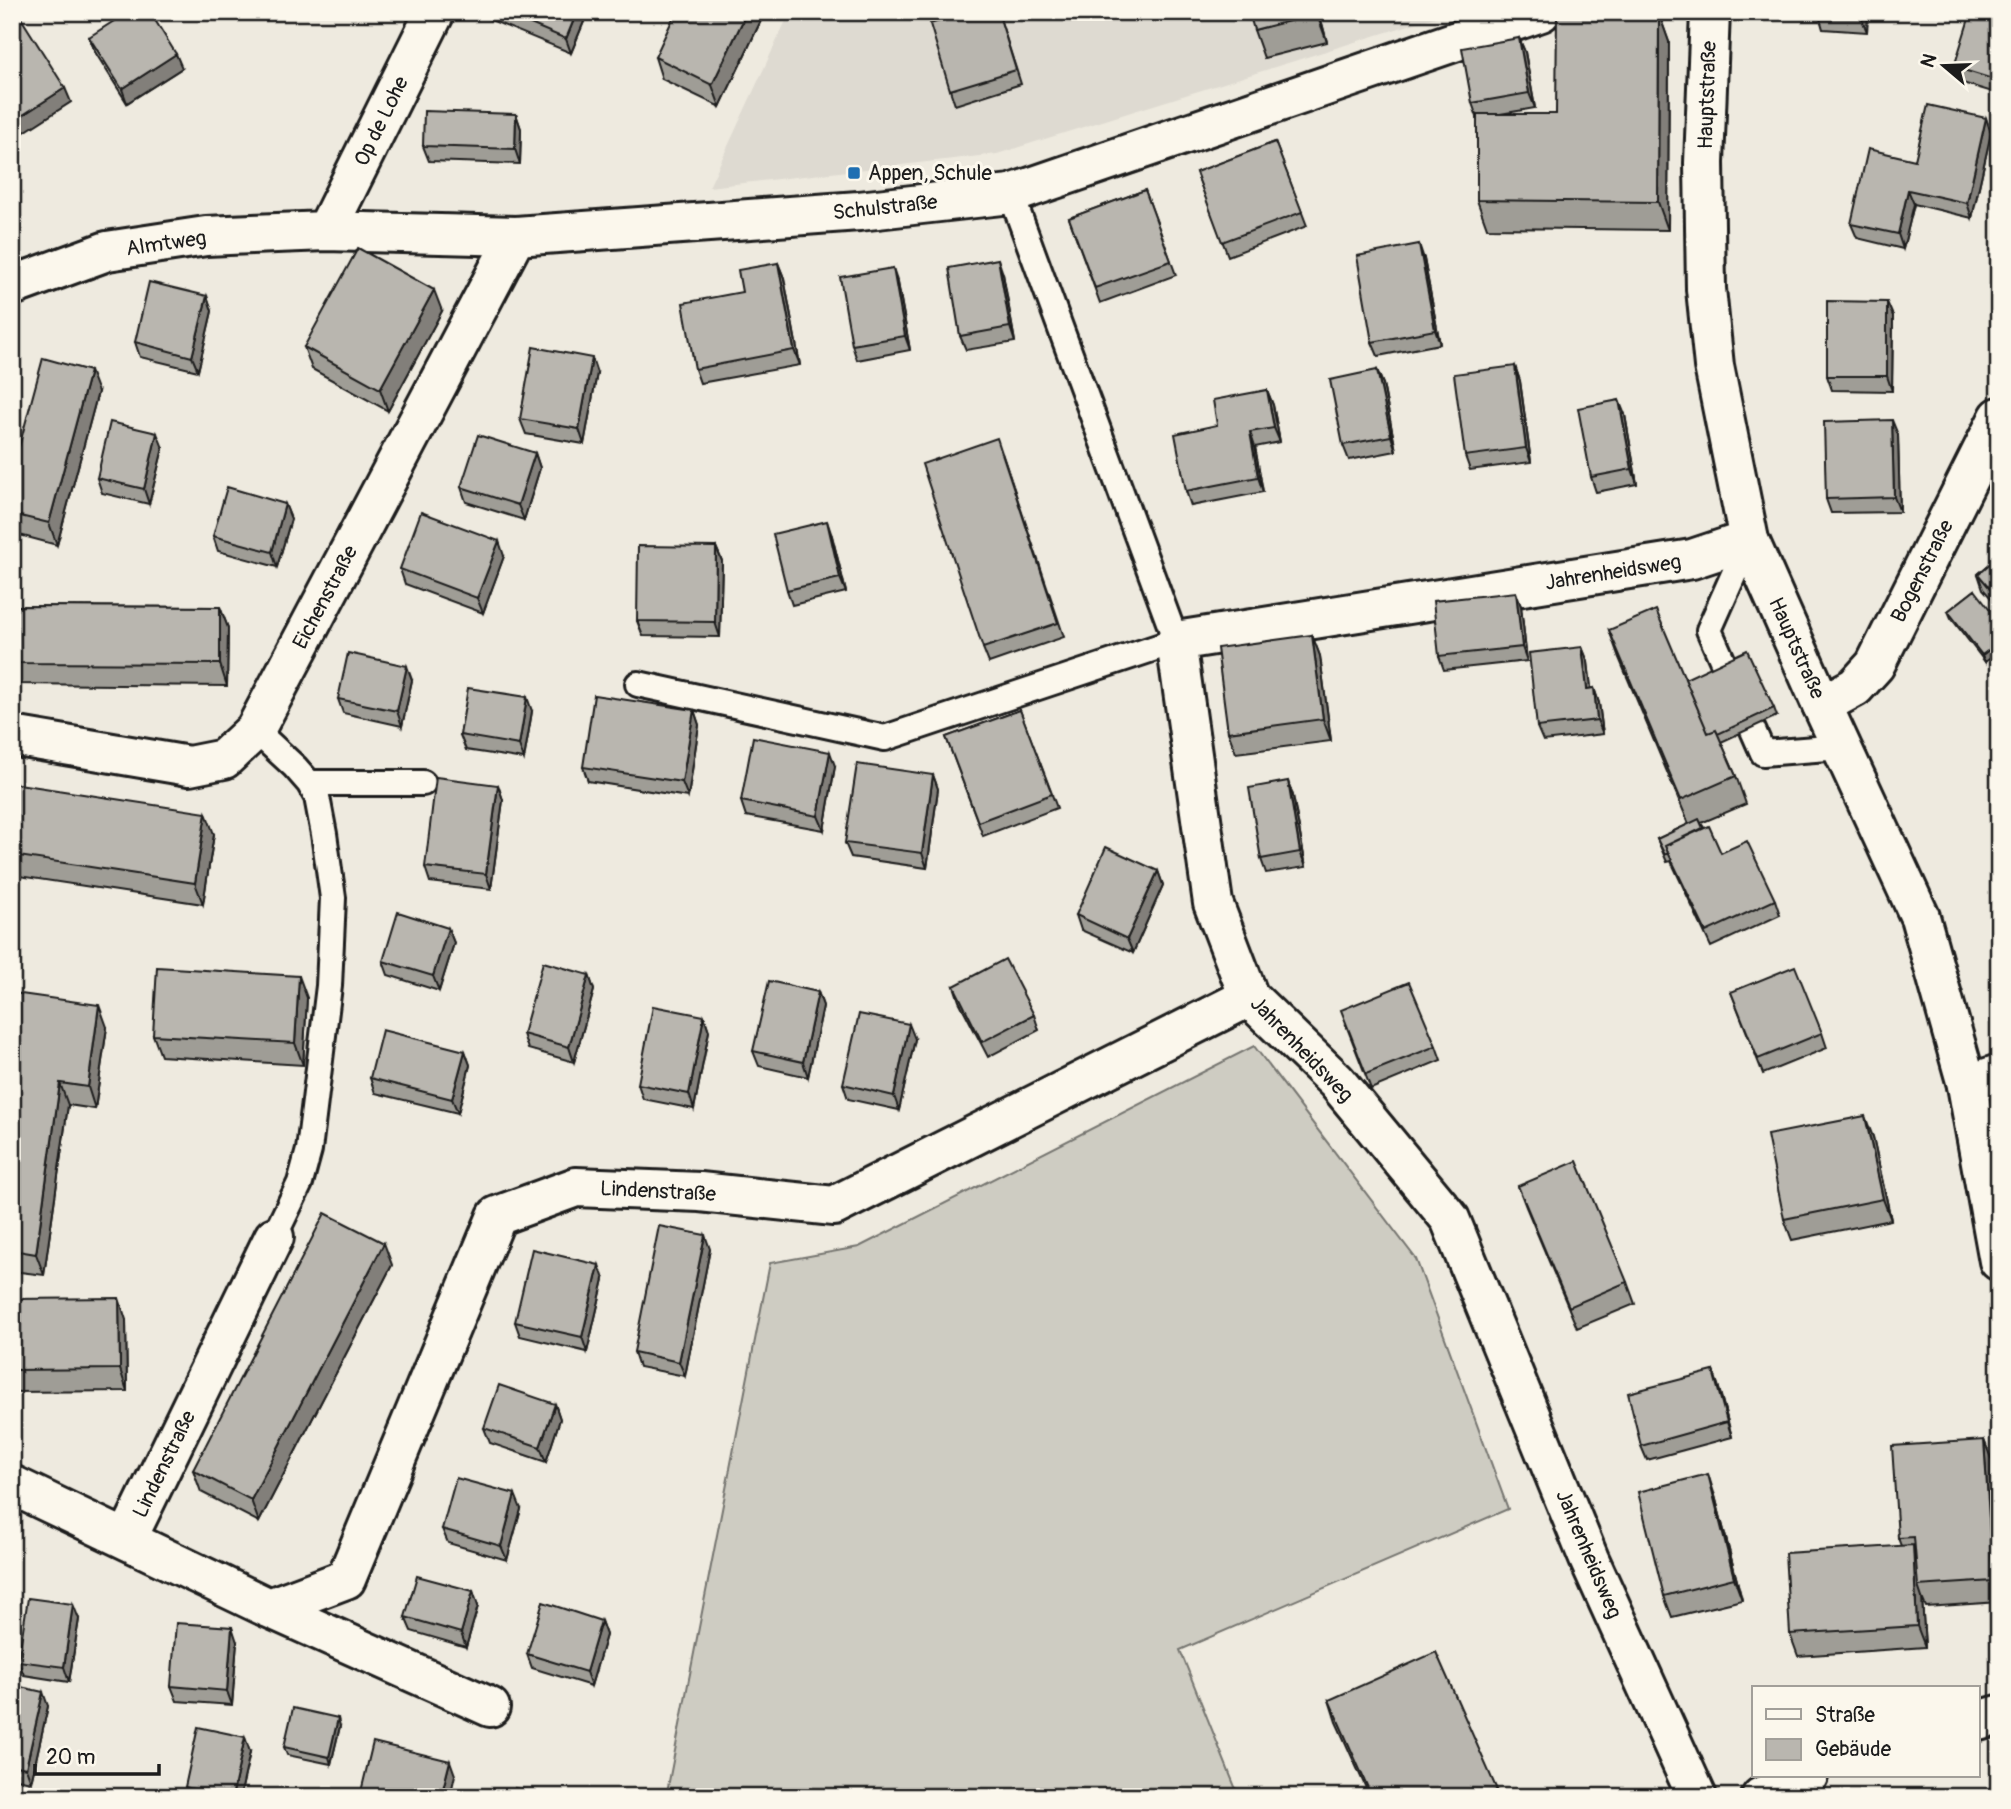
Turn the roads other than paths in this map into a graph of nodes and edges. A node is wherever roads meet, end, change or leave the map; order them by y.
1 (435, 12) edge
2 (1541, 12) edge
3 (1710, 12) edge
4 (1011, 194) junction
5 (326, 231) junction
6 (516, 236) junction
7 (12, 286) edge
8 (1999, 417) edge
9 (1749, 540) junction
10 (1176, 641) junction
11 (638, 684) dead end
12 (1822, 705) junction
13 (255, 730) junction
14 (12, 737) edge
15 (1841, 747) junction
16 (309, 783) junction
17 (423, 783) dead end
18 (1249, 998) junction
19 (1983, 1079) edge
20 (274, 1237) joint
21 (1999, 1261) edge
22 (12, 1485) edge
23 (127, 1539) junction
24 (269, 1608) junction
25 (490, 1707) dead end
26 (1999, 1715) edge
27 (1980, 1720) edge
28 (1804, 1778) edge
29 (1697, 1797) edge
30 (1761, 1797) edge

1 - 5 street, Op de Lohe
2 - 4 street, Schulstraße
3 - 9 street, Hauptstraße
4 - 6 street, Schulstraße
4 - 10 lane
5 - 6 street, Schulstraße
5 - 7 street, Almtweg
6 - 13 street, Eichenstraße
8 - 12 street, Bogenstraße
9 - 10 street, Jahrenheidsweg
9 - 12 street, Hauptstraße
9 - 15 lane
10 - 11 lane
10 - 18 street, Jahrenheidsweg
12 - 15 street, Hauptstraße
13 - 14 street, Eichenstraße
13 - 16 lane
15 - 19 street, Hauptstraße
16 - 17 lane
16 - 20 lane
18 - 24 street, Lindenstraße
18 - 29 street, Jahrenheidsweg
19 - 21 street, Hauptstraße
20 - 23 street, Lindenstraße
22 - 23 street, Lindenstraße
23 - 24 street, Lindenstraße
24 - 25 street, Lindenstraße
26 - 27 street
28 - 30 street

